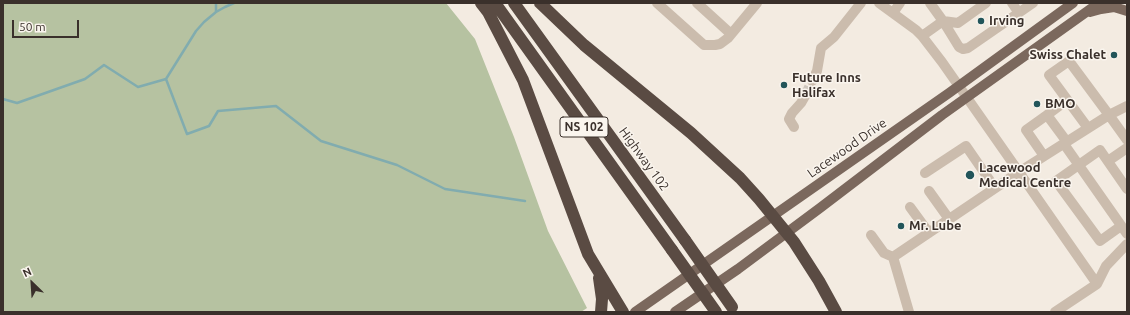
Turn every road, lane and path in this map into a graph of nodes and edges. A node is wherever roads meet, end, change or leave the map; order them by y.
1 (481, 3) edge
2 (495, 3) edge
3 (514, 3) edge
4 (540, 3) edge
5 (657, 3) edge
6 (697, 3) edge
7 (757, 3) edge
8 (861, 3) edge
9 (879, 3) edge
10 (900, 3) edge
11 (930, 3) edge
12 (986, 3) edge
13 (1012, 3) edge
14 (1034, 3) edge
15 (1073, 3) edge
16 (1099, 3) edge
17 (706, 7) edge
18 (1127, 11) edge
19 (892, 13) junction
20 (1019, 13) junction
21 (1082, 14) junction
22 (943, 21) junction
23 (731, 34) junction
24 (922, 36) junction
25 (812, 81) tunnel mouth
26 (958, 86) junction
27 (805, 96) tunnel mouth
28 (967, 98) junction
29 (1067, 100) junction
30 (1127, 106) edge
31 (1047, 115) junction
32 (1109, 115) junction
33 (794, 127) dead end
34 (1088, 128) junction
35 (1127, 140) edge
36 (1065, 143) junction
37 (1127, 148) edge
38 (1044, 156) junction
39 (1108, 161) junction
40 (1078, 165) junction
41 (1020, 172) junction
42 (925, 173) dead end
43 (995, 188) junction
44 (1127, 188) edge
45 (929, 191) dead end
46 (910, 207) dead end
47 (772, 215) junction
48 (949, 219) junction
49 (1124, 230) edge
50 (786, 232) junction
51 (929, 233) junction
52 (871, 235) dead end
53 (1127, 244) edge
54 (892, 257) junction
55 (598, 271) junction
56 (1097, 284) junction
57 (734, 310) edge
58 (601, 312) edge
59 (623, 312) edge
60 (634, 312) edge
61 (675, 312) edge
62 (716, 312) edge
63 (836, 312) edge
64 (910, 312) edge
65 (1054, 312) edge

1 - 55 highway
2 - 62 highway, NS 102, bridge
3 - 57 highway, Highway 102 / NS 102, bridge
4 - 47 highway
5 - 23 street
6 - 17 street
7 - 23 street
8 - 25 street
9 - 19 street
10 - 19 street
11 - 22 street
12 - 22 street
13 - 20 street
14 - 20 street
15 - 26 main road, Lacewood Drive
16 - 21 main road
17 - 23 street
18 - 21 main road
19 - 24 street
20 - 22 street
21 - 28 main road
22 - 24 street
24 - 26 street
26 - 28 street
26 - 47 main road, Lacewood Drive
27 - 33 street
28 - 41 street
28 - 50 main road
29 - 31 street
29 - 32 street
29 - 34 street
30 - 32 street
31 - 36 street
31 - 38 street
32 - 34 street
32 - 35 street
34 - 36 street
36 - 38 street
36 - 40 street
37 - 39 street
38 - 41 street
39 - 40 street
39 - 44 street
40 - 49 street
40 - 49 street
41 - 43 street
41 - 56 street
42 - 43 street
43 - 48 street
45 - 48 street
46 - 51 street
47 - 50 highway
47 - 60 main road, Lacewood Drive
48 - 51 street
50 - 61 main road
50 - 63 highway
51 - 54 street
52 - 54 street
53 - 56 street
54 - 64 street
55 - 58 highway
55 - 59 highway
56 - 65 street

